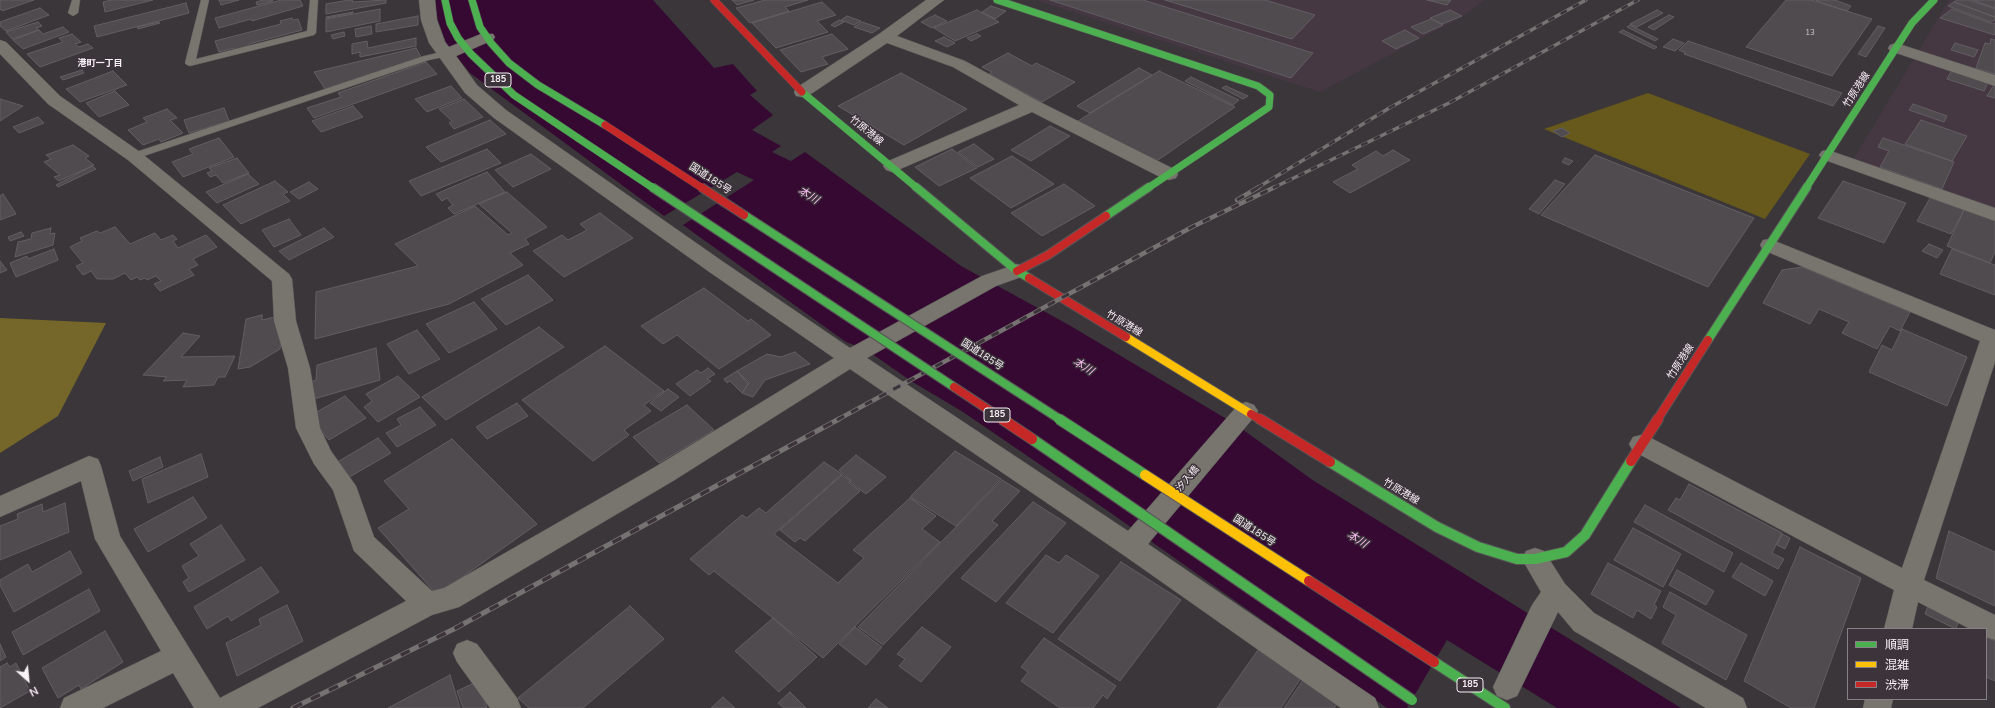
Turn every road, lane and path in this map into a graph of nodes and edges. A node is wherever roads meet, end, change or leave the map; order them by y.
1 (76, 0) edge
2 (205, 0) edge
3 (314, 0) edge
4 (427, 0) edge
5 (445, 0) edge
6 (472, 0) edge
7 (714, 0) edge
8 (936, 0) edge
9 (997, 0) edge
10 (1934, 0) edge
11 (73, 12) dead end
12 (885, 37) junction
13 (487, 38) junction
14 (0, 45) edge
15 (1896, 48) junction
16 (454, 51) junction
17 (1995, 81) edge
18 (802, 92) junction
19 (1032, 104) junction
20 (1828, 155) junction
21 (134, 156) junction
22 (892, 166) junction
23 (1169, 174) junction
24 (1995, 214) edge
25 (1770, 246) junction
26 (1017, 271) junction
27 (1994, 339) edge
28 (858, 354) junction
29 (1240, 418) junction
30 (1641, 444) junction
31 (0, 507) edge
32 (1136, 540) junction
33 (1535, 559) junction
34 (1909, 585) junction
35 (1549, 602) junction
36 (427, 604) junction
37 (1898, 628) edge
38 (1995, 628) edge
39 (467, 653) dead end
40 (179, 656) junction
41 (1506, 698) edge
42 (1415, 702) dead end
43 (74, 708) edge
44 (210, 708) edge
45 (230, 708) edge
46 (507, 708) edge
47 (1365, 708) edge
48 (1733, 708) edge

1 - 11 lane
2 - 3 lane
4 - 16 street
5 - 16 main road, 185
6 - 13 main road, 国道185号 / 185
7 - 18 main road, 竹原港線
8 - 12 street
9 - 23 main road
10 - 15 main road, 竹原港線
12 - 18 street
12 - 19 street
13 - 16 street
13 - 41 main road, 国道185号 / 185, bridge
14 - 21 street
15 - 17 street
15 - 20 main road, 竹原港線
16 - 21 lane
16 - 28 street
16 - 42 main road, 185, bridge
18 - 22 main road, 竹原港線
19 - 22 street
19 - 23 street
20 - 24 street
20 - 25 main road, 竹原港線
21 - 36 street
22 - 26 main road, 竹原港線
23 - 26 main road
25 - 27 street
25 - 30 main road, 竹原港線
26 - 28 street, bridge
26 - 29 main road, 竹原港線
27 - 34 street
28 - 32 street
28 - 36 street
29 - 32 street, 汐入橋, bridge
29 - 33 main road, 竹原港線
30 - 33 main road, 竹原港線
30 - 34 street
31 - 40 street
32 - 47 street
33 - 35 street
34 - 37 street
34 - 38 street
35 - 41 street
35 - 48 street
36 - 45 street
39 - 46 street
40 - 43 street
40 - 44 street

